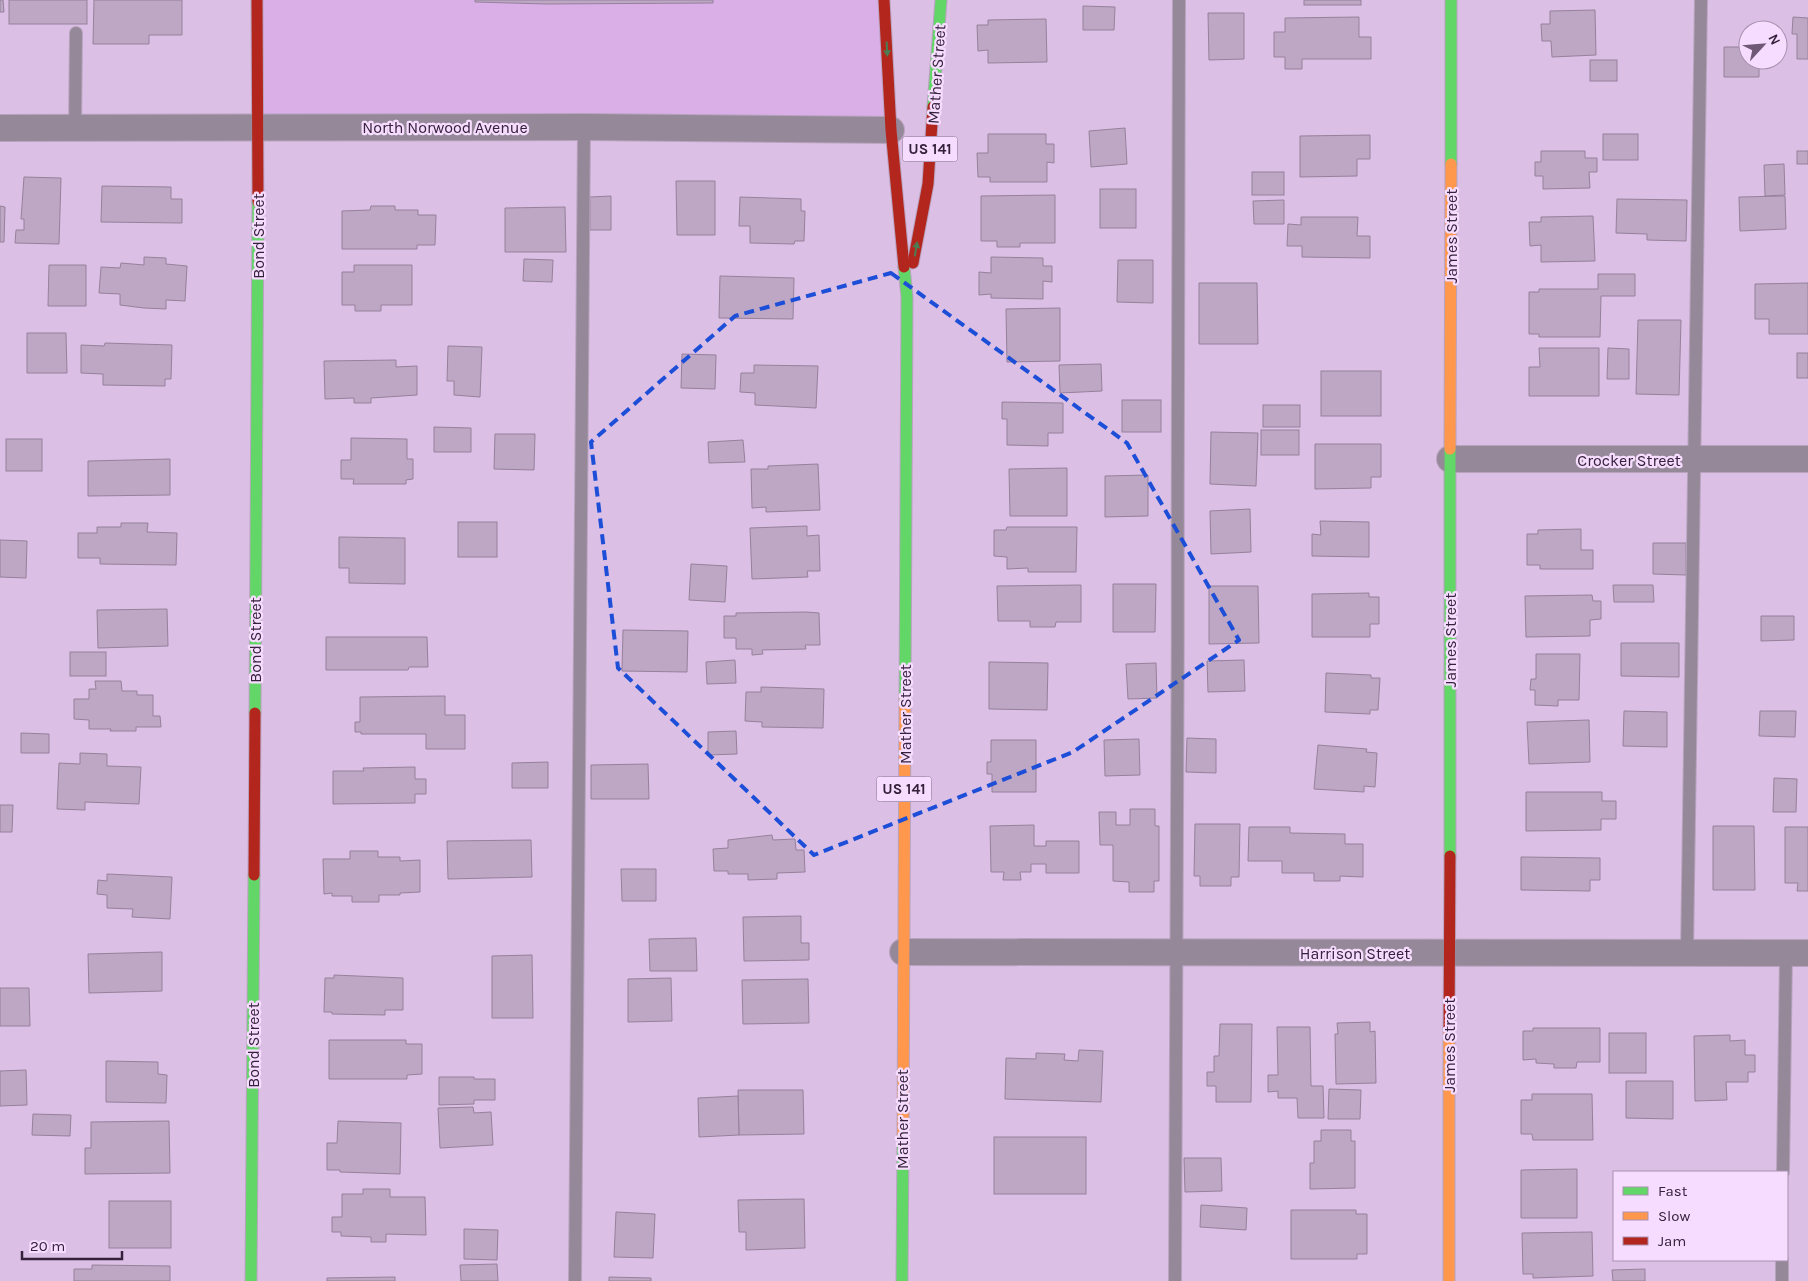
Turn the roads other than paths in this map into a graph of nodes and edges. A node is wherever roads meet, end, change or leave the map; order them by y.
1 (257, 0) edge
2 (884, 0) edge
3 (941, 0) edge
4 (1179, 0) edge
5 (1451, 0) edge
6 (1701, 0) edge
7 (76, 33) dead end
8 (259, 127) junction
9 (584, 127) junction
10 (0, 128) edge
11 (75, 128) junction
12 (891, 130) junction
13 (907, 297) junction
14 (1450, 459) junction
15 (1808, 459) edge
16 (1692, 460) junction
17 (903, 952) junction
18 (1179, 952) junction
19 (1450, 953) junction
20 (1687, 953) junction
21 (1797, 953) edge
22 (1783, 1171) edge
23 (1782, 1261) edge
24 (251, 1281) edge
25 (575, 1281) edge
26 (902, 1281) edge
27 (1176, 1281) edge
28 (1449, 1281) edge
29 (1782, 1281) edge

1 - 8 street, Bond Street
2 -> 12 street, Mather Street / US 141
13 -> 3 street, Mather Street / US 141
4 - 18 lane
5 - 14 street, James Street
6 - 16 lane
7 - 11 lane
8 - 9 street, North Norwood Avenue
8 - 11 street, North Norwood Avenue
8 - 24 street, Bond Street
9 - 12 street, North Norwood Avenue
9 - 25 lane
10 - 11 street, North Norwood Avenue
12 - 13 street, Mather Street / US 141
13 - 17 street, Mather Street / US 141
14 - 16 street, Crocker Street
14 - 19 street, James Street
15 - 16 street, Crocker Street
16 - 20 lane
17 - 18 street, Harrison Street
17 - 26 street, Mather Street / US 141
18 - 19 street, Harrison Street
18 - 27 lane
19 - 20 street, Harrison Street
19 - 28 street, James Street
20 - 21 street, Harrison Street
21 - 22 lane
23 - 29 lane

